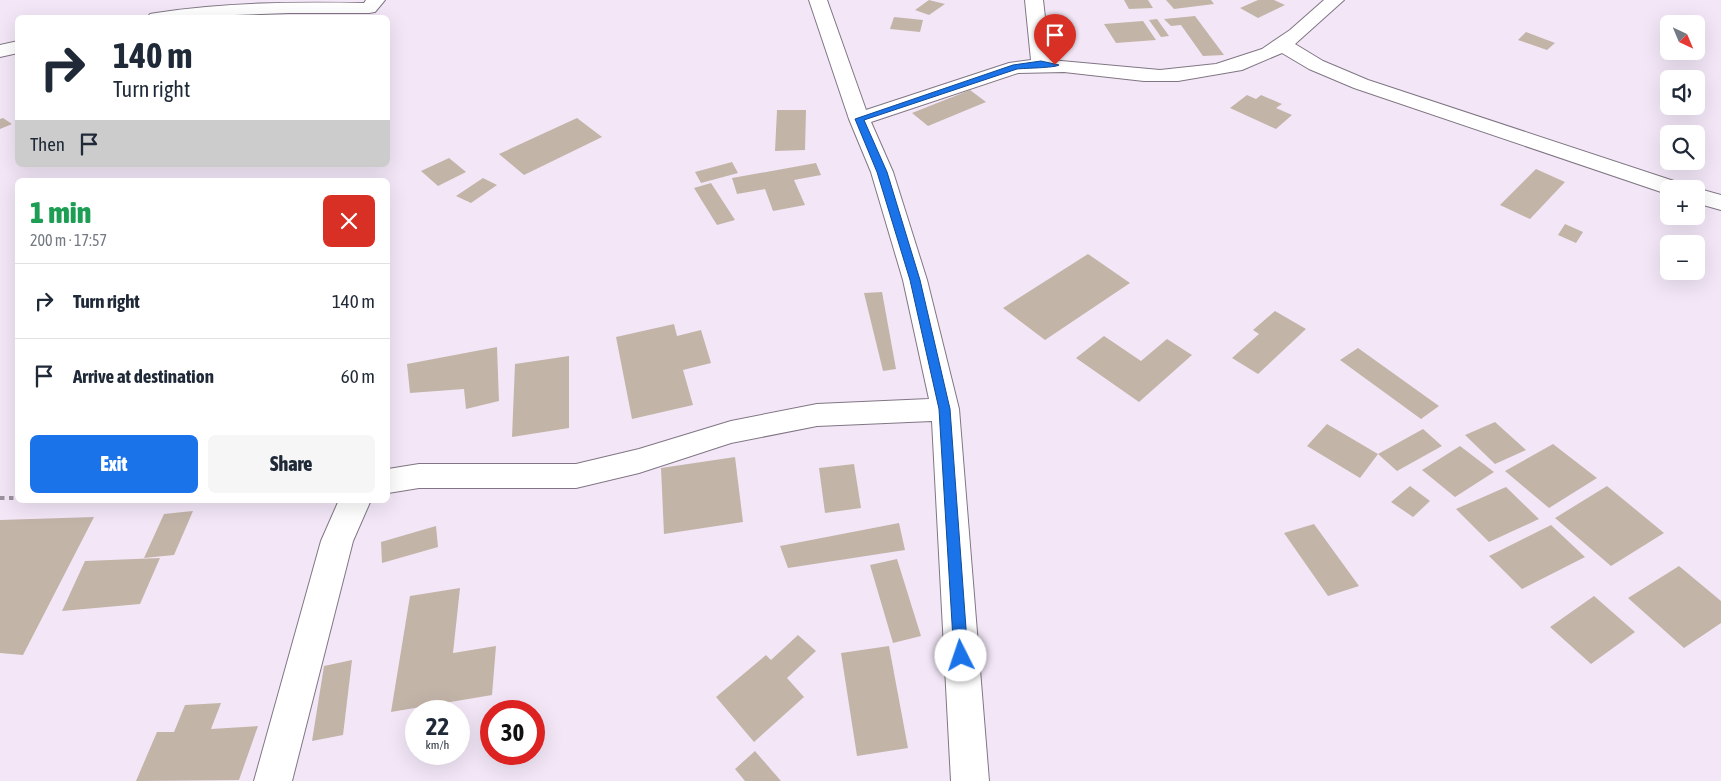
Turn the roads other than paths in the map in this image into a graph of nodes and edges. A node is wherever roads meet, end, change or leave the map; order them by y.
1 (376, 0) edge
2 (818, 0) edge
3 (1034, 0) edge
4 (1335, 0) edge
5 (174, 15) edge
6 (1282, 46) junction
7 (15, 48) edge
8 (0, 51) edge
9 (1041, 64) junction
10 (860, 119) junction
11 (1660, 184) edge
12 (1705, 199) edge
13 (1721, 203) edge
14 (944, 409) junction
15 (390, 481) edge
16 (353, 503) edge
17 (273, 781) edge
18 (970, 781) edge

1 - 5 street
2 - 10 street
3 - 9 street
4 - 6 street
6 - 9 street
6 - 11 street
7 - 8 street
9 - 10 street
10 - 14 street
12 - 13 street
14 - 15 street
14 - 18 street
16 - 17 street

